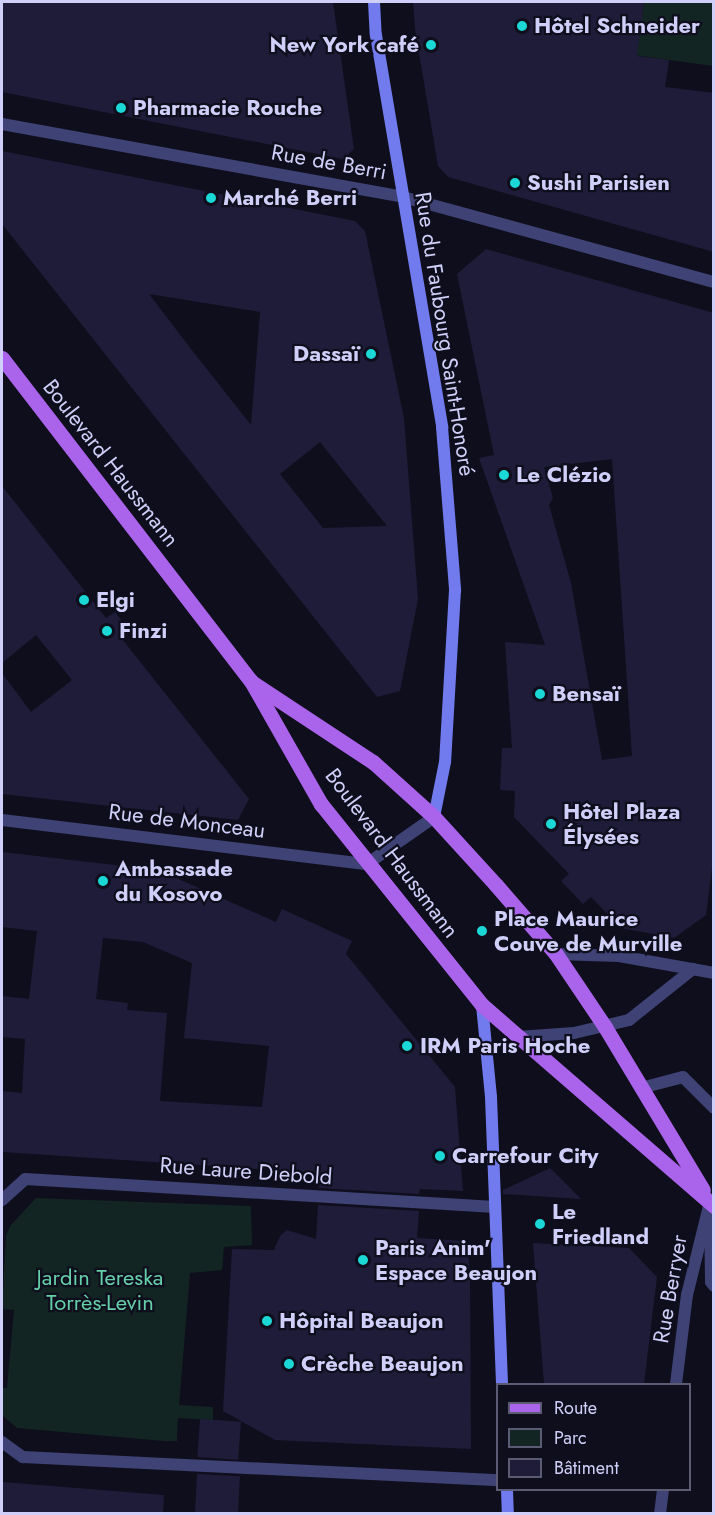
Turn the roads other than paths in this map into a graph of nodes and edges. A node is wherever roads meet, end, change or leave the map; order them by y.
1 (374, 2) edge
2 (2, 124) edge
3 (403, 197) junction
4 (714, 282) edge
5 (2, 358) edge
6 (251, 681) junction
7 (434, 817) junction
8 (2, 820) edge
9 (366, 864) junction
10 (556, 954) junction
11 (693, 969) junction
12 (714, 973) edge
13 (482, 1005) junction
14 (605, 1027) junction
15 (518, 1037) junction
16 (641, 1089) junction
17 (714, 1108) edge
18 (2, 1200) edge
19 (712, 1204) edge
20 (495, 1207) junction
21 (714, 1286) edge
22 (502, 1383) edge
23 (676, 1383) edge
24 (2, 1442) edge
25 (496, 1480) edge
26 (507, 1491) edge
27 (663, 1491) edge
28 (507, 1514) edge
29 (660, 1514) edge

1 - 3 street, Rue du Faubourg Saint-Honoré
2 - 3 street, Rue de Berri
3 - 4 street, Rue de Berri
3 - 7 street, Rue du Faubourg Saint-Honoré
5 - 6 main road, Boulevard Haussmann
6 - 7 main road, Boulevard Haussmann
6 - 9 main road, Boulevard Haussmann
7 - 9 street
7 - 10 main road, Boulevard Haussmann
8 - 9 street, Rue de Monceau
9 - 13 main road, Boulevard Haussmann
10 - 11 street
10 - 14 main road, Boulevard Haussmann
11 - 12 street
11 - 14 street
13 - 15 main road, Boulevard Haussmann
13 - 20 street
14 - 15 street
14 - 16 main road, Boulevard Haussmann
15 - 19 main road, Boulevard Haussmann
16 - 17 street
16 - 19 main road, Boulevard Haussmann
18 - 20 street, Rue Laure Diebold
19 - 21 street
19 - 23 street, Rue Berryer
20 - 22 street
24 - 25 street
26 - 28 street
27 - 29 street

